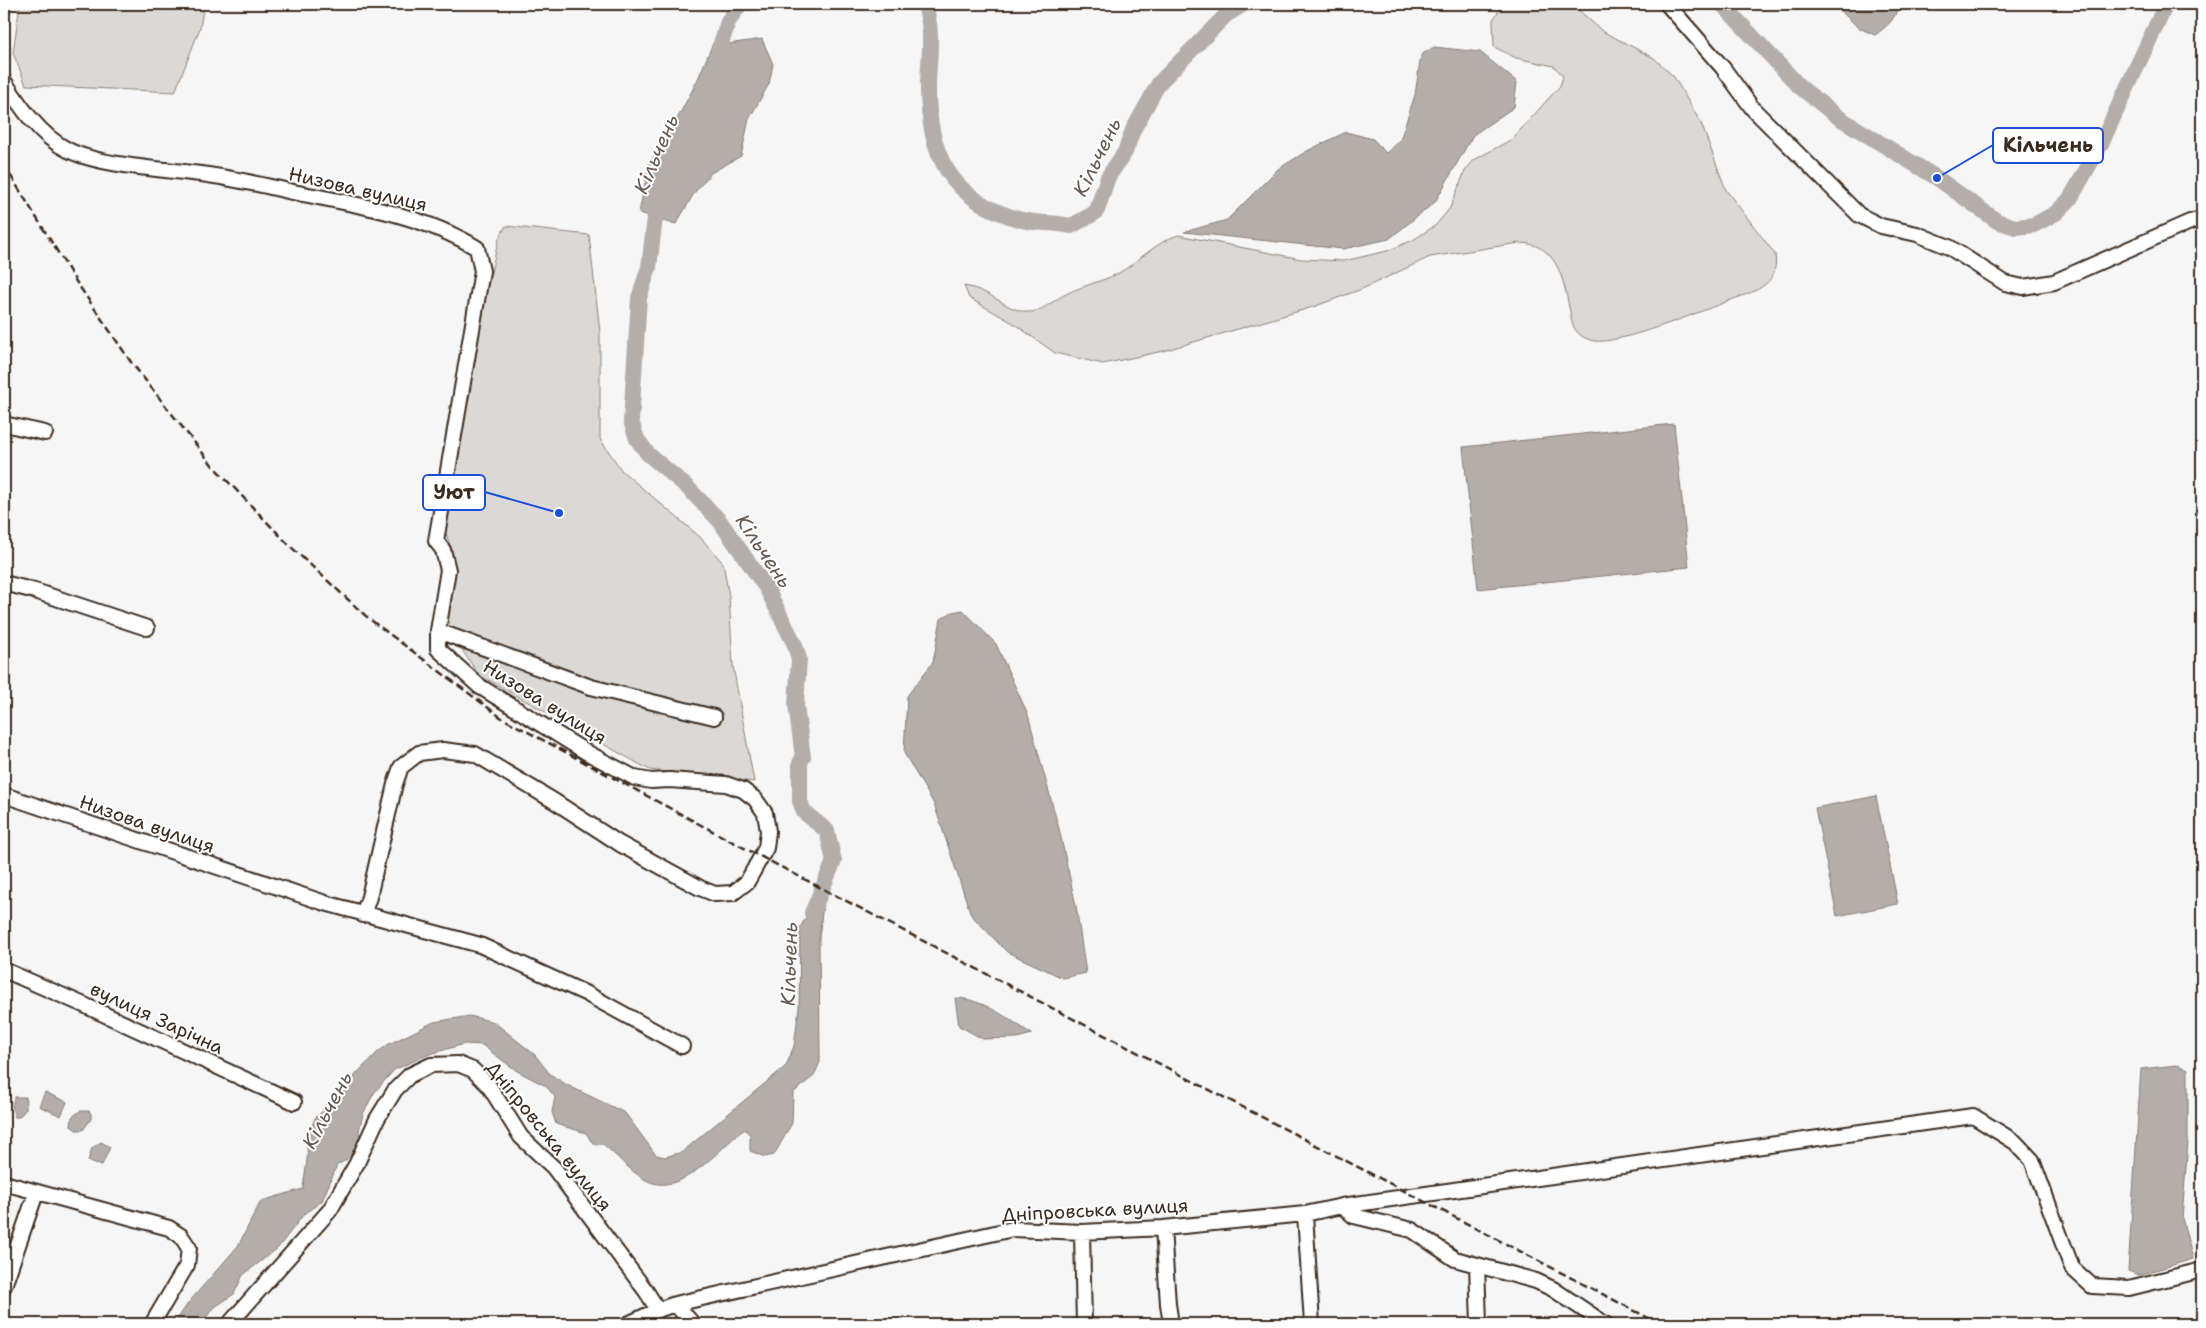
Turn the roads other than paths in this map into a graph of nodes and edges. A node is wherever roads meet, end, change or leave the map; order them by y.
1 (1667, 4) edge
2 (4, 81) edge
3 (2202, 219) edge
4 (4, 424) edge
5 (45, 433) dead end
6 (4, 583) edge
7 (147, 628) dead end
8 (438, 631) junction
9 (714, 717) dead end
10 (4, 795) edge
11 (363, 915) junction
12 (4, 970) edge
13 (682, 1046) dead end
14 (294, 1102) dead end
15 (4, 1183) edge
16 (36, 1193) junction
17 (1342, 1206) junction
18 (1305, 1214) junction
19 (1163, 1228) junction
20 (1082, 1232) junction
21 (1477, 1265) junction
22 (2202, 1270) edge
23 (4, 1286) edge
24 (675, 1304) junction
25 (658, 1310) junction
26 (231, 1322) dead end
27 (152, 1324) edge
28 (628, 1324) edge
29 (693, 1324) edge
30 (1084, 1324) edge
31 (1171, 1324) edge
32 (1312, 1324) edge
33 (1479, 1324) edge
34 (1605, 1324) edge

1 - 3 street
2 - 8 street, Низова вулиця
4 - 5 street
6 - 7 street
8 - 9 street
8 - 11 street, Низова вулиця
10 - 11 street, Низова вулиця
11 - 13 street, Низова вулиця
12 - 14 street, вулиця Зарічна
15 - 16 street
16 - 23 street
16 - 27 street
17 - 18 street, Дніпровська вулиця
17 - 21 street
17 - 22 street, Дніпровська вулиця
18 - 19 street, Дніпровська вулиця
18 - 32 street
19 - 20 street, Дніпровська вулиця
19 - 31 street
20 - 24 street, Дніпровська вулиця
20 - 30 street
21 - 33 street
21 - 34 street
24 - 25 street, Дніпровська вулиця
24 - 29 street
25 - 26 street, Дніпровська вулиця
25 - 28 street, Дніпровська вулиця

